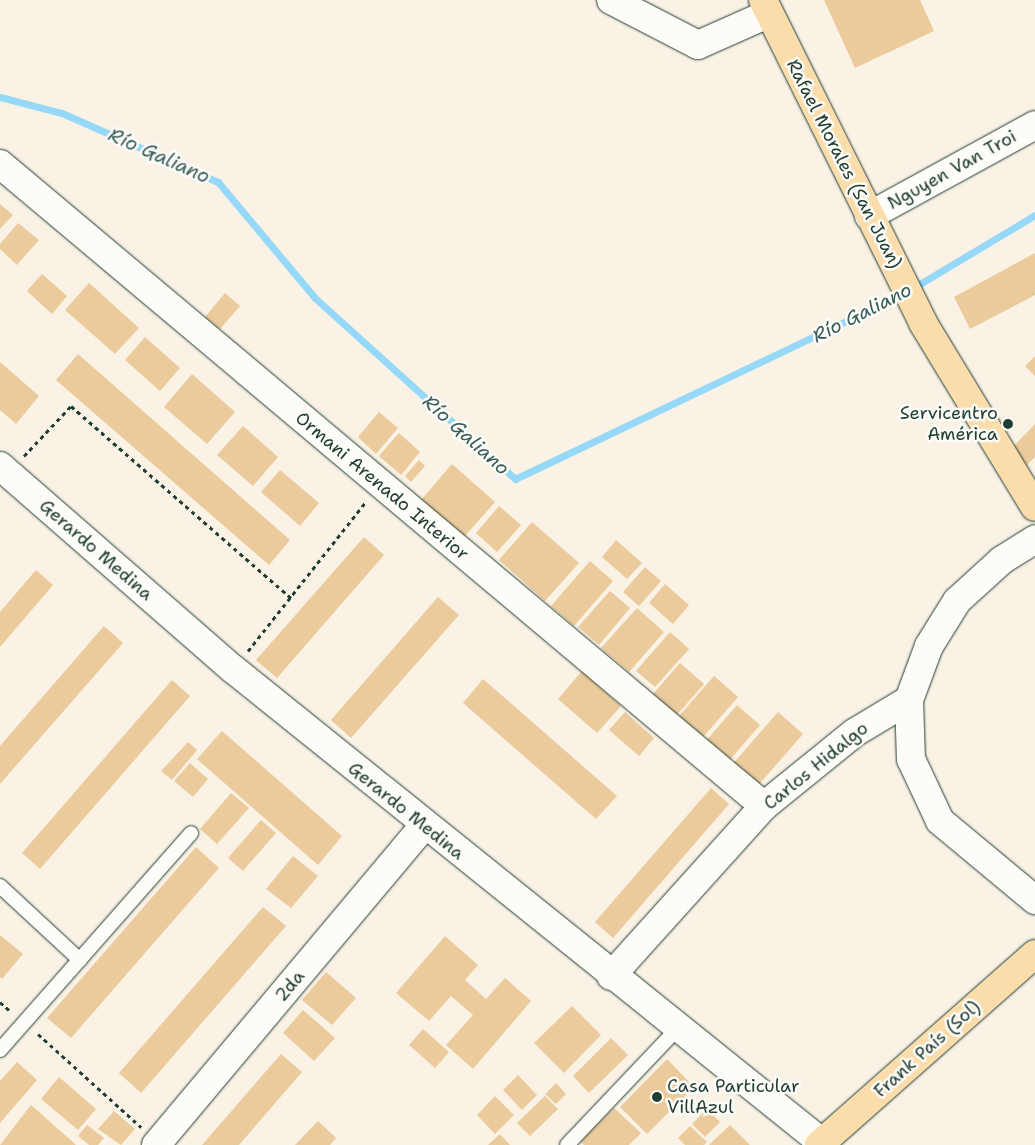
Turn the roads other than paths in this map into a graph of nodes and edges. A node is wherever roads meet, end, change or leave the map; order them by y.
1 (612, 0) edge
2 (766, 7) edge
3 (1035, 124) edge
4 (0, 164) edge
5 (870, 216) junction
6 (4, 470) edge
7 (1035, 507) edge
8 (1035, 539) edge
9 (909, 700) junction
10 (764, 806) junction
11 (424, 826) junction
12 (191, 833) dead end
13 (0, 886) edge
14 (1035, 900) edge
15 (1035, 954) edge
16 (80, 960) junction
17 (611, 976) junction
18 (677, 1029) junction
19 (0, 1050) edge
20 (157, 1144) edge
21 (822, 1144) edge
22 (568, 1145) edge

1 - 2 street
2 - 5 main road, Rafael Morales (San Juan)
3 - 5 street, Nguyen Van Troi
4 - 10 street, Ormani Arenado Interior
5 - 7 main road, Rafael Morales (San Juan)
6 - 11 street, Gerardo Medina
8 - 9 street
9 - 10 street, Carlos Hidalgo
9 - 14 street
10 - 17 street, Carlos Hidalgo
11 - 17 street, Gerardo Medina
11 - 20 street, 2da
12 - 16 lane
13 - 16 lane
15 - 21 main road, Frank País (Sol)
16 - 19 lane
17 - 18 street, Gerardo Medina
18 - 21 street, Gerardo Medina
18 - 22 lane

